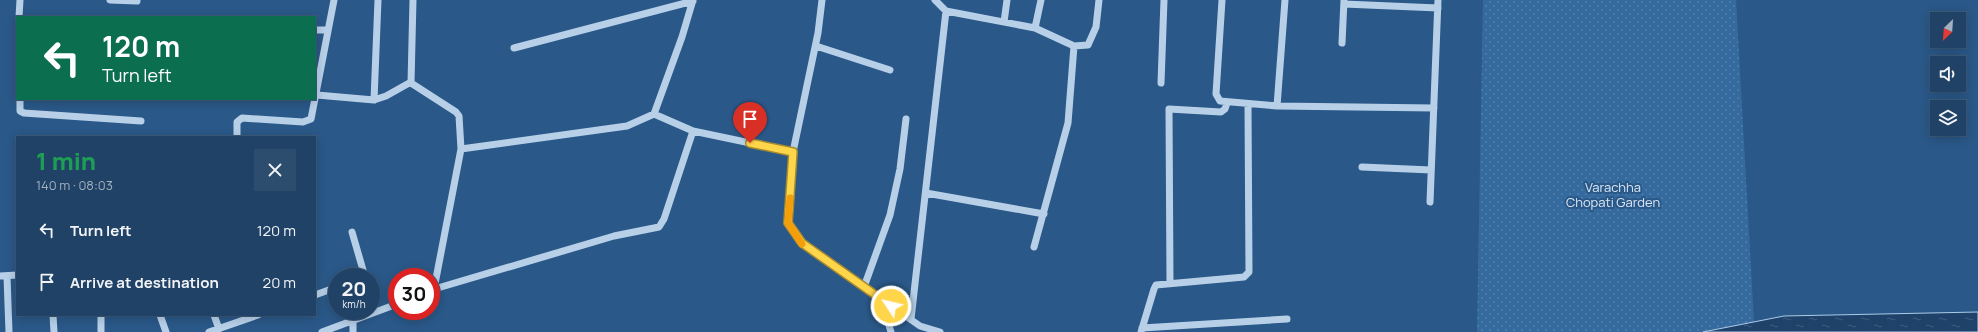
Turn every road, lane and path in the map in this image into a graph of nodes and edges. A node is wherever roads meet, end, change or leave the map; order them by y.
1 (20, 0) edge
2 (110, 0) edge
3 (334, 0) edge
4 (378, 0) edge
5 (413, 0) edge
6 (693, 0) edge
7 (822, 0) edge
8 (935, 0) edge
9 (1007, 0) edge
10 (1041, 0) edge
11 (1099, 0) edge
12 (1164, 0) edge
13 (1222, 0) edge
14 (1285, 0) edge
15 (1438, 0) edge
16 (137, 1) edge
17 (1344, 2) edge
18 (1374, 3) edge
19 (1438, 8) junction
20 (946, 11) junction
21 (19, 16) edge
22 (1004, 22) junction
23 (1035, 28) junction
24 (316, 30) edge
25 (328, 30) junction
26 (1342, 43) dead end
27 (816, 46) junction
28 (1074, 46) junction
29 (514, 48) dead end
30 (890, 70) dead end
31 (318, 76) edge
32 (411, 82) junction
33 (1161, 83) dead end
34 (317, 95) junction
35 (20, 100) edge
36 (316, 100) edge
37 (316, 100) edge
38 (374, 100) junction
39 (1227, 103) junction
40 (1248, 105) junction
41 (1278, 106) junction
42 (1434, 108) junction
43 (654, 114) junction
44 (906, 119) dead end
45 (141, 121) dead end
46 (693, 131) junction
47 (237, 136) edge
48 (461, 149) junction
49 (793, 152) junction
50 (1362, 167) dead end
51 (1432, 170) junction
52 (926, 193) junction
53 (1430, 202) dead end
54 (1044, 214) junction
55 (352, 232) dead end
56 (1034, 247) dead end
57 (362, 268) edge
58 (437, 268) edge
59 (16, 275) edge
60 (3, 276) edge
61 (1170, 284) junction
62 (440, 287) edge
63 (864, 287) junction
64 (328, 290) edge
65 (316, 293) edge
66 (881, 299) junction
67 (54, 316) edge
68 (101, 316) edge
69 (160, 316) edge
70 (214, 316) edge
71 (255, 316) edge
72 (1287, 319) dead end
73 (911, 320) junction
74 (353, 321) joint
75 (220, 329) junction
76 (1142, 330) edge
77 (10, 332) edge
78 (54, 332) edge
79 (101, 332) edge
80 (166, 332) edge
81 (209, 332) edge
82 (322, 332) edge
83 (353, 332) edge
84 (891, 332) edge
85 (940, 332) edge

1 - 21 street
2 - 16 street
3 - 25 street
4 - 38 street
5 - 32 street
6 - 29 street
6 - 43 street
7 - 27 street
8 - 20 street
9 - 22 street
10 - 23 street
11 - 28 street
12 - 33 street
13 - 39 street
14 - 41 street
15 - 19 street
17 - 18 street
17 - 26 street
18 - 19 street
19 - 42 street
20 - 22 street
20 - 52 street
22 - 23 street
23 - 28 street
24 - 25 street
25 - 31 street
27 - 30 street
27 - 49 street
28 - 54 street
31 - 34 street
32 - 38 street
32 - 48 street
34 - 37 street
34 - 38 street
35 - 45 street
36 - 47 street
39 - 40 street
39 - 61 street
40 - 41 street
40 - 61 street
41 - 42 street
42 - 51 street
43 - 46 street
43 - 48 street
44 - 63 street
46 - 49 street
46 - 62 street
48 - 58 street
49 - 63 street
50 - 51 street
51 - 53 street
52 - 54 street
52 - 73 street
54 - 56 street
55 - 57 street
59 - 60 street
60 - 77 street
61 - 76 street
63 - 66 street
64 - 65 street
66 - 73 street
66 - 84 street
67 - 78 street
68 - 79 street
69 - 80 street
70 - 75 street
71 - 75 street
72 - 76 street
73 - 85 street
74 - 82 street
74 - 83 street
75 - 81 street

